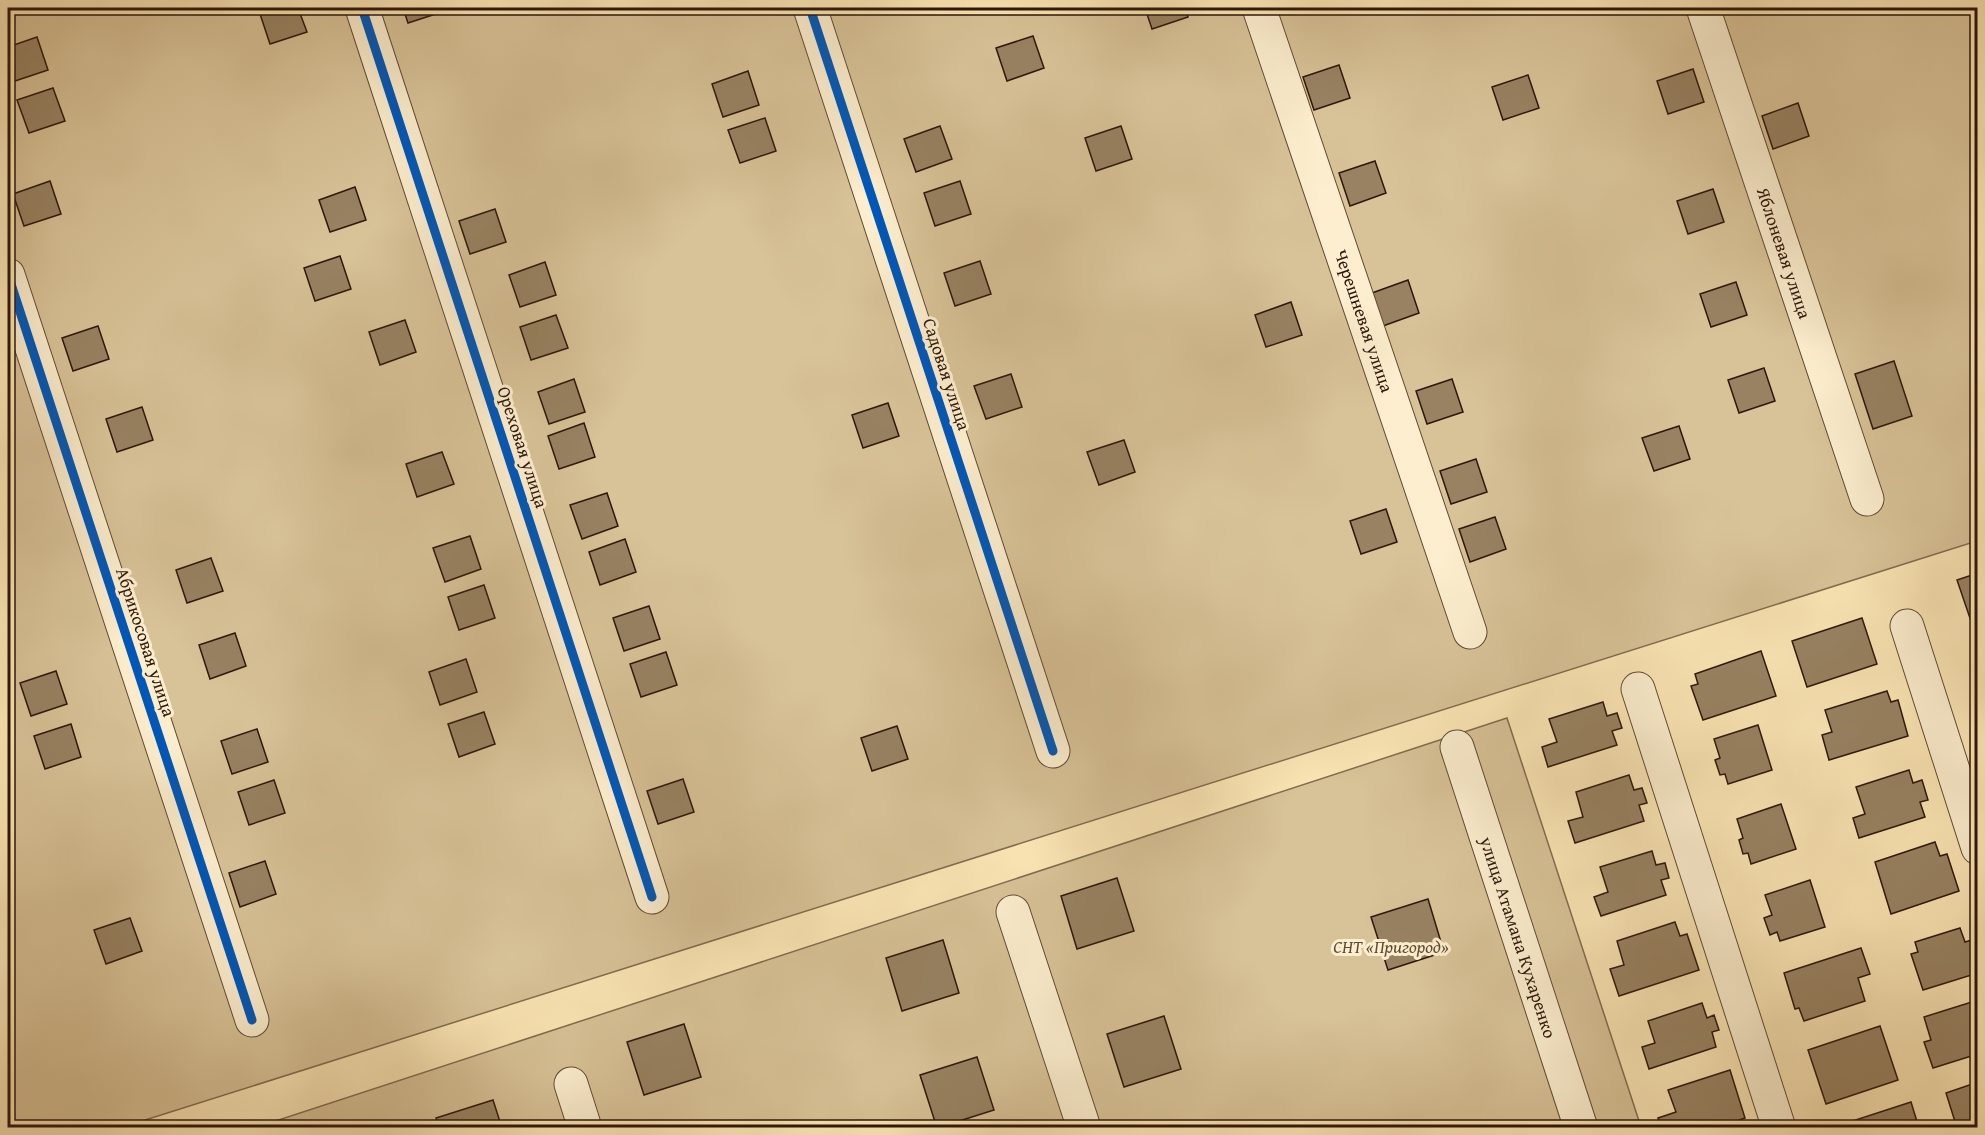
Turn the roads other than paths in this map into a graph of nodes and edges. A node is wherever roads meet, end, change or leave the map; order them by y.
1 (362, 8) edge
2 (810, 8) edge
3 (1259, 8) edge
4 (1703, 8) edge
5 (8, 275) edge
6 (1867, 499) dead end
7 (1907, 626) dead end
8 (1470, 632) dead end
9 (1638, 689) dead end
10 (1457, 747) dead end
11 (1053, 751) dead end
12 (1977, 848) edge
13 (652, 897) dead end
14 (1013, 912) dead end
15 (252, 1020) dead end
16 (571, 1084) dead end
17 (585, 1128) edge
18 (1084, 1128) edge
19 (1581, 1128) edge
20 (1779, 1128) edge

1 - 13 street, Ореховая улица
2 - 11 street, Садовая улица
3 - 8 street, Черешневая улица
4 - 6 street, Яблоневая улица
5 - 15 street, Абрикосовая улица
7 - 12 street
9 - 20 street
10 - 19 street, улица Атамана Кухаренко
14 - 18 street
16 - 17 street

